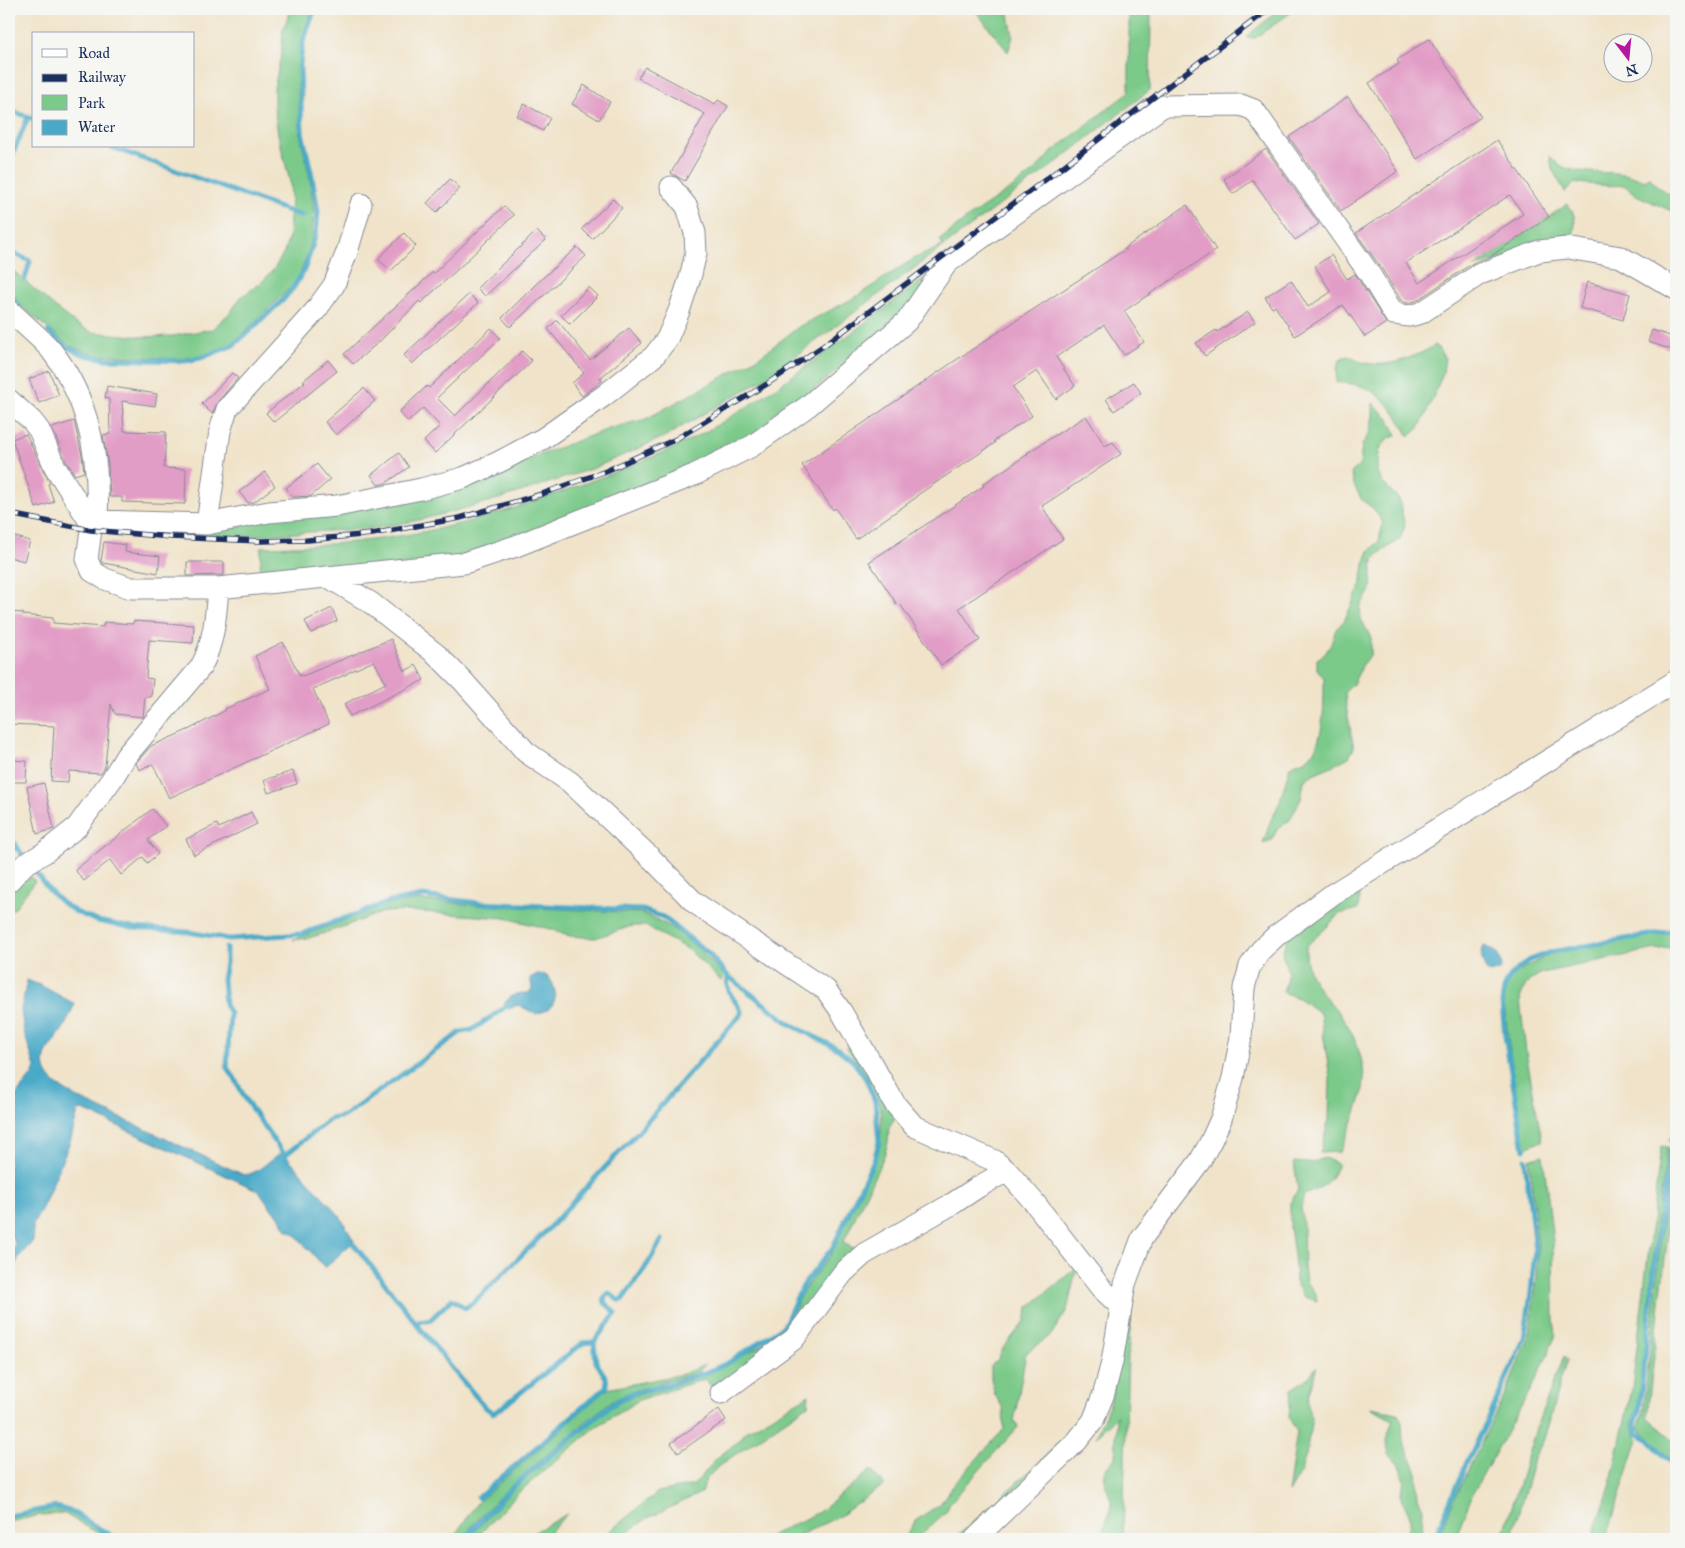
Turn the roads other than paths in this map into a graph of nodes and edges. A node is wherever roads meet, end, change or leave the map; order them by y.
1 (671, 187) dead end
2 (361, 204) dead end
3 (1676, 289) edge
4 (9, 310) edge
5 (9, 400) edge
6 (95, 523) junction
7 (207, 524) junction
8 (330, 578) junction
9 (218, 588) junction
10 (1676, 681) edge
11 (9, 881) edge
12 (1007, 1171) junction
13 (1121, 1307) junction
14 (721, 1393) dead end
15 (975, 1539) edge

1 - 7 street
2 - 7 street
3 - 8 street
4 - 6 street
5 - 6 street
6 - 7 street
6 - 9 street
8 - 9 street
8 - 12 street
9 - 11 street
10 - 13 street
12 - 13 street
12 - 14 street
13 - 15 street

